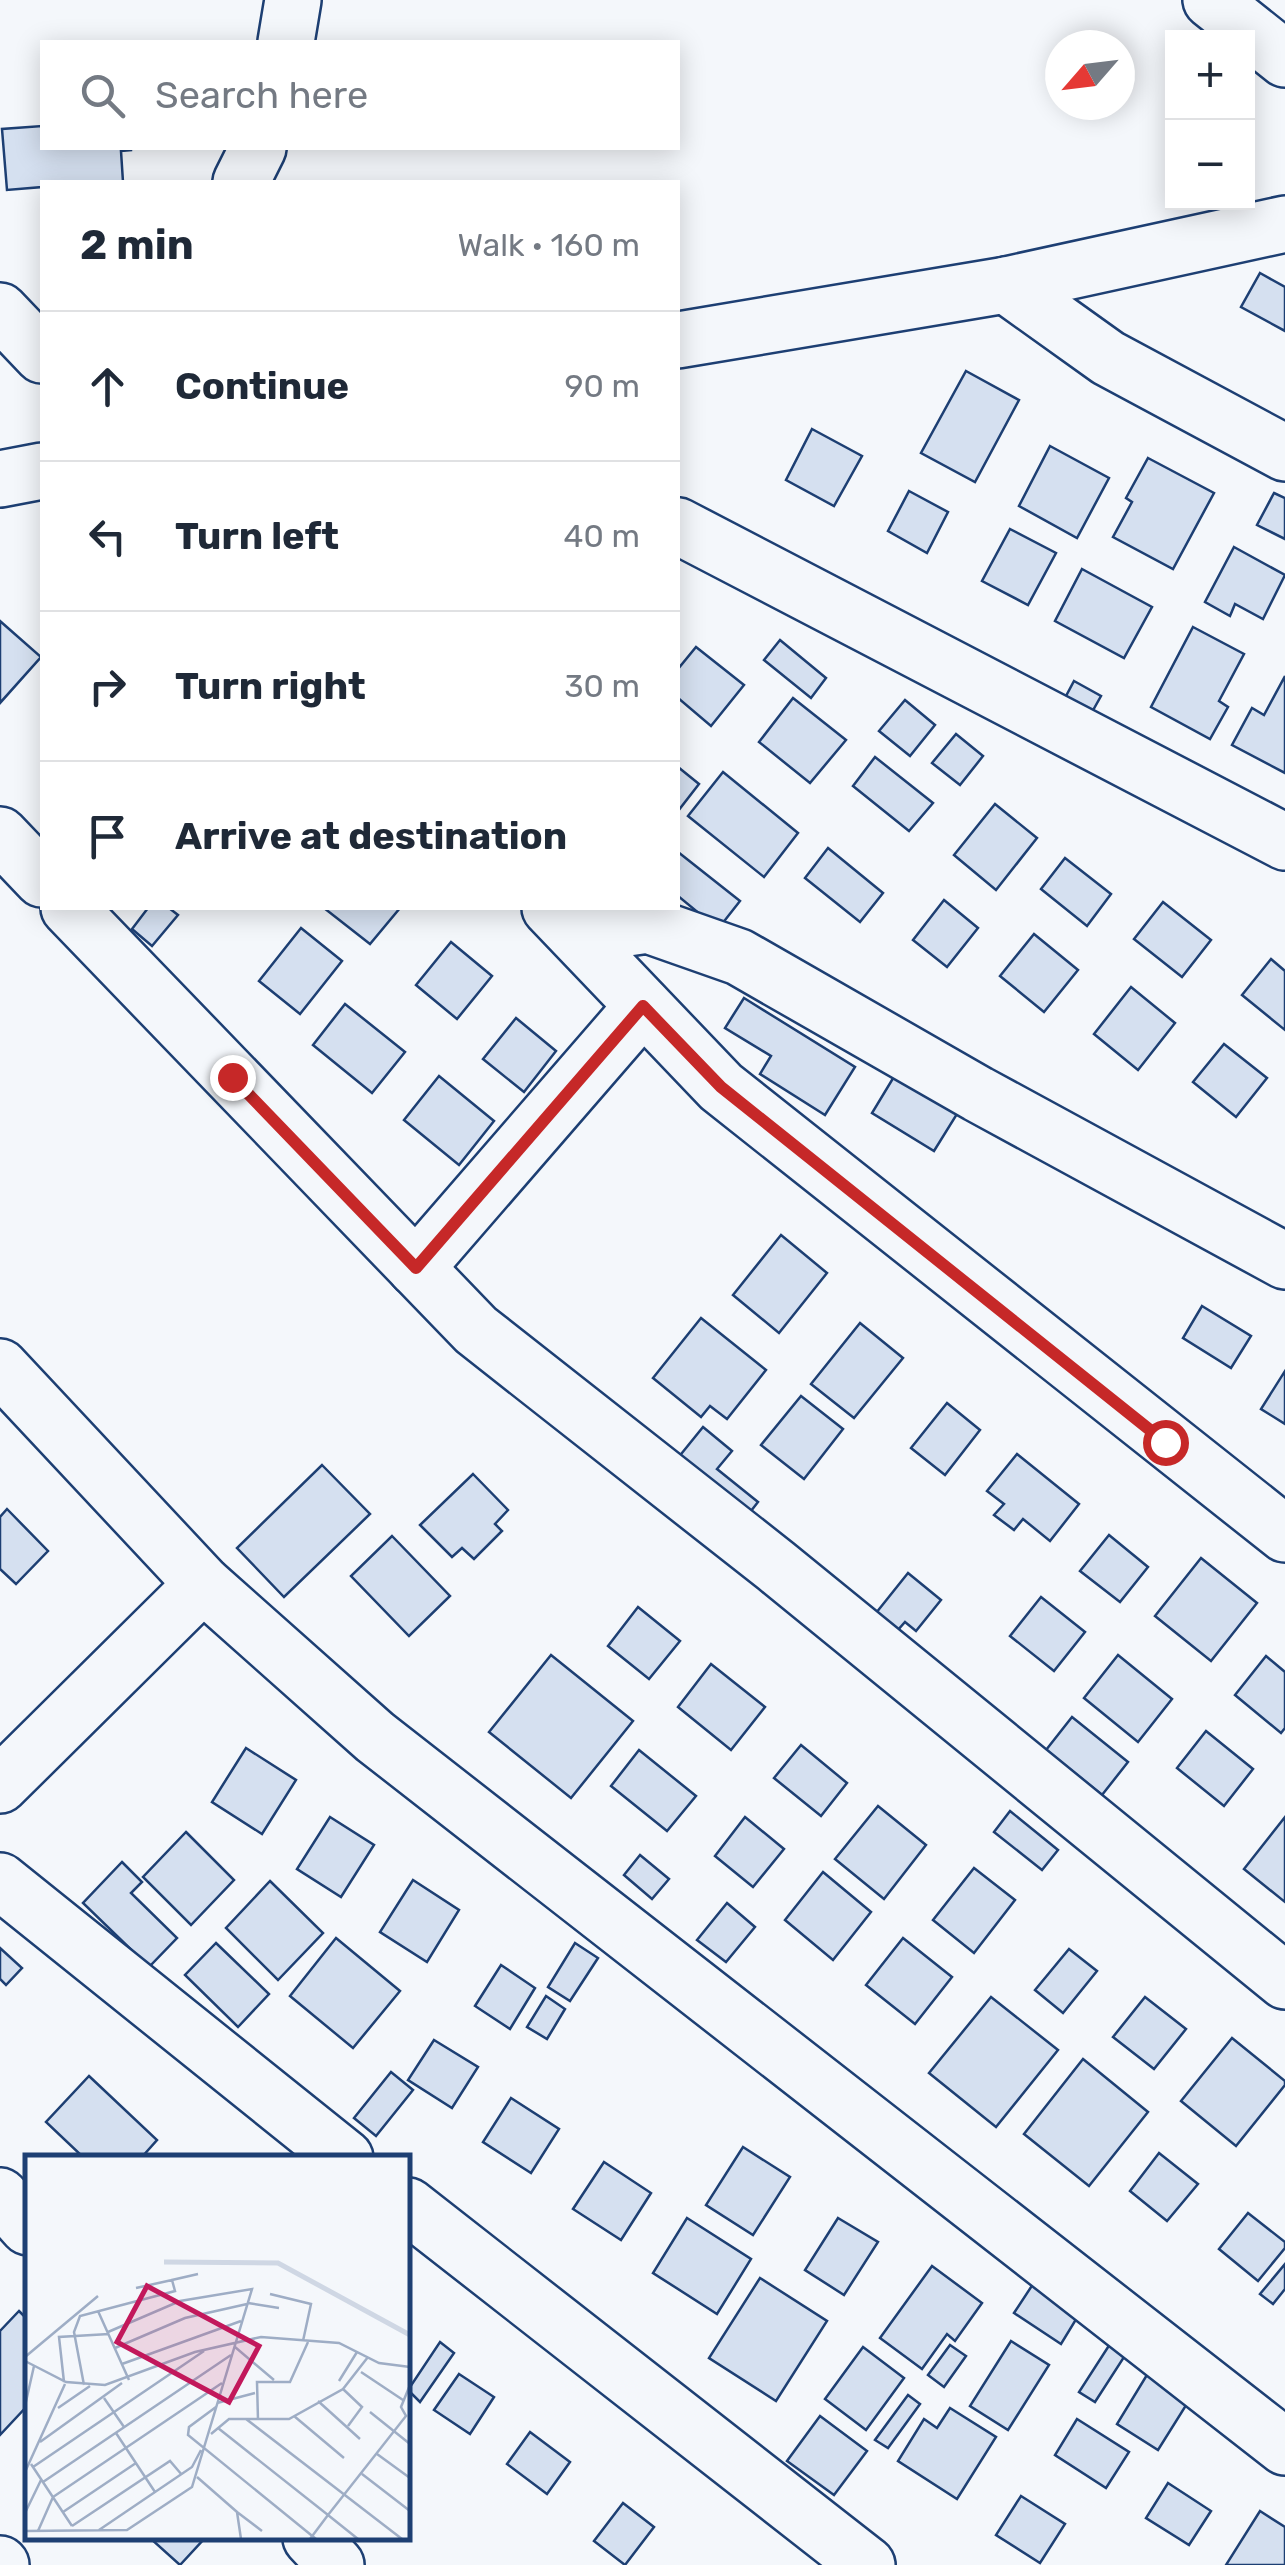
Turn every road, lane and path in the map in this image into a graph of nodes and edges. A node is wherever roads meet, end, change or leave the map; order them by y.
1 (293, 0) edge
2 (1212, 0) edge
3 (286, 40) edge
4 (1282, 53) edge
5 (257, 150) edge
6 (242, 180) edge
7 (1285, 224) edge
8 (1006, 285) junction
9 (40, 300) edge
10 (0, 311) edge
11 (680, 340) edge
12 (40, 353) edge
13 (1285, 452) edge
14 (40, 471) edge
15 (0, 478) edge
16 (680, 527) edge
17 (0, 835) edge
18 (1285, 842) edge
19 (40, 878) edge
20 (71, 910) edge
21 (565, 921) edge
22 (643, 1006) junction
23 (1285, 1261) edge
24 (416, 1268) junction
25 (0, 1367) edge
26 (1285, 1534) edge
27 (203, 1584) junction
28 (0, 1785) edge
29 (0, 1881) edge
30 (1285, 1981) edge
31 (342, 2155) edge
32 (0, 2196) edge
33 (410, 2208) edge
34 (25, 2224) edge
35 (1285, 2446) edge
36 (313, 2540) edge
37 (336, 2565) edge
38 (867, 2565) edge

1 - 3 street
2 - 4 street
5 - 6 street
7 - 8 street
8 - 11 street
8 - 13 street
9 - 10 street
10 - 12 street
14 - 15 street
16 - 18 street
17 - 19 street
20 - 24 street
21 - 22 street
21 - 23 street
22 - 24 street
22 - 26 street
24 - 30 street
25 - 27 street
27 - 28 street
27 - 35 street
29 - 31 street
32 - 34 street
33 - 38 street
36 - 37 street

